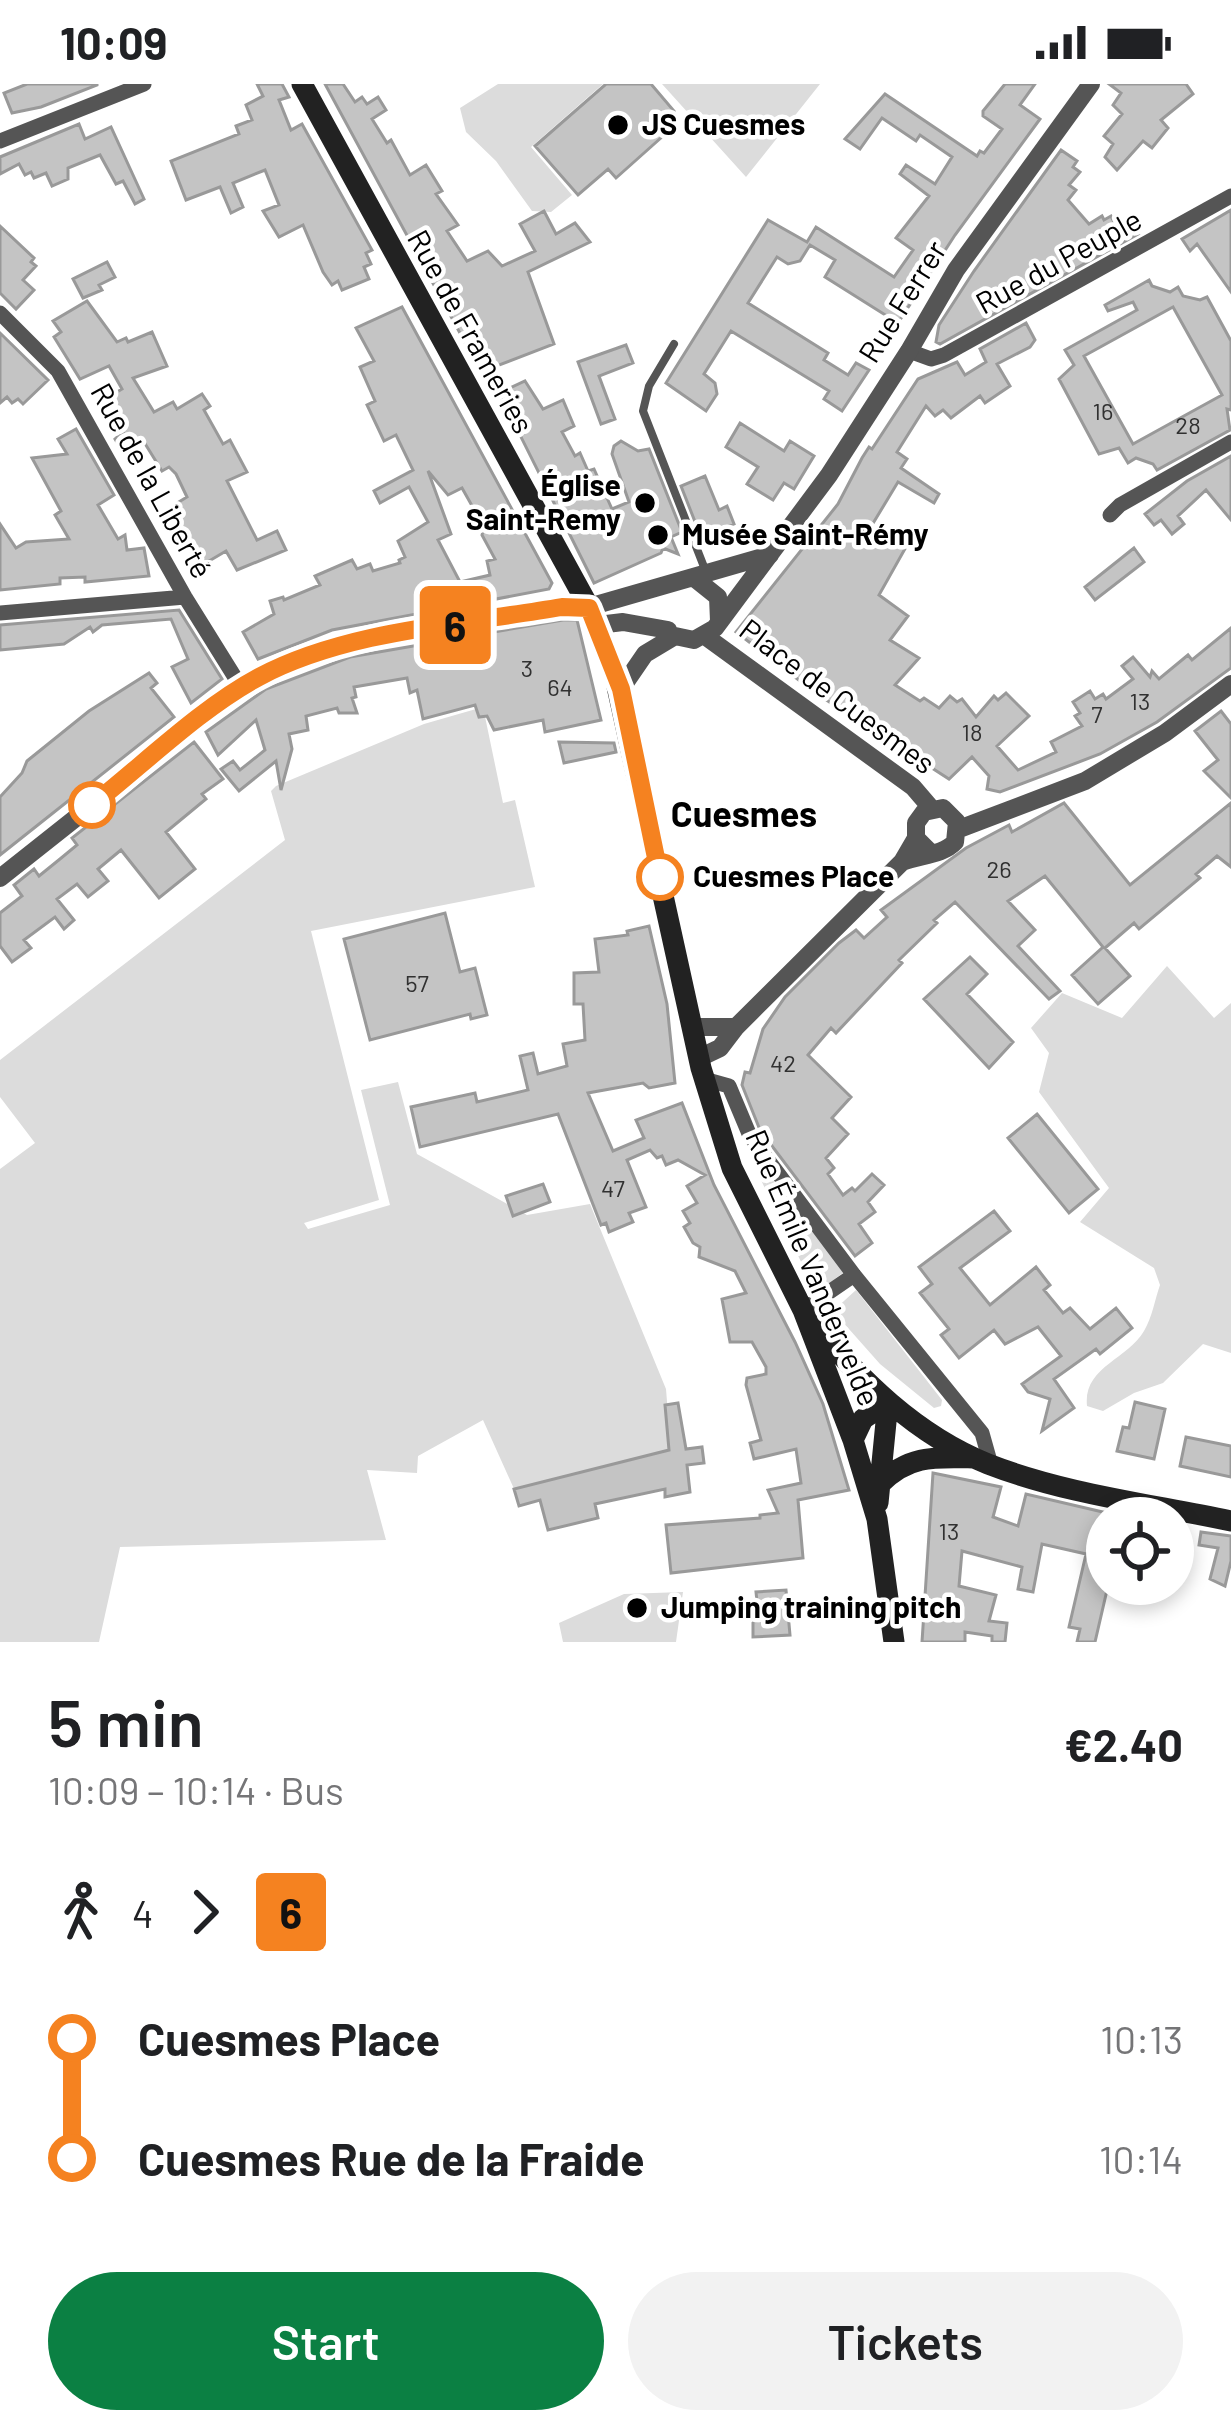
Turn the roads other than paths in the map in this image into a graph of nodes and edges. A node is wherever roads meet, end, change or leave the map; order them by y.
1 (144, 84) edge
2 (302, 84) edge
3 (1091, 84) edge
4 (0, 141) edge
5 (1231, 196) edge
6 (0, 313) edge
7 (674, 344) dead end
8 (909, 351) junction
9 (1231, 442) edge
10 (1110, 515) dead end
11 (770, 555) junction
12 (700, 576) junction
13 (664, 587) junction
14 (185, 597) junction
15 (0, 613) edge
16 (593, 616) junction
17 (719, 621) junction
18 (672, 633) junction
19 (705, 636) junction
20 (1231, 684) edge
21 (241, 687) junction
22 (621, 689) junction
23 (932, 808) junction
24 (959, 829) junction
25 (923, 845) junction
26 (0, 878) edge
27 (691, 1027) junction
28 (736, 1028) junction
29 (701, 1068) junction
30 (854, 1275) junction
31 (803, 1310) junction
32 (888, 1402) junction
33 (853, 1440) junction
34 (984, 1462) junction
35 (880, 1484) junction
36 (877, 1519) junction
37 (1231, 1520) edge
38 (894, 1642) edge

1 - 4 street
2 - 16 main road, Rue de Frameries
3 - 8 street, Rue Ferrer
5 - 8 street, Rue du Peuple
6 - 14 street, Rue de la Liberté
7 - 12 lane
8 - 11 street, Rue Ferrer
9 - 10 street
11 - 12 street
11 - 17 street, Rue Ferrer
12 - 13 street
12 - 17 street, Place de Cuesmes
13 - 16 street
13 - 18 street
14 - 15 street
14 - 21 street, Rue de la Liberté
16 - 18 street, Place de Cuesmes
16 - 21 street
16 - 22 main road
17 - 19 street, Place de Cuesmes
18 - 19 street, Place de Cuesmes
18 - 22 street
19 - 23 street, Place de Cuesmes
20 - 24 street
21 - 26 street
22 - 27 main road
23 - 24 street, Place de Cuesmes
23 - 25 street, Place de Cuesmes
24 - 25 street
25 - 28 street, Place de Cuesmes
27 - 28 street
27 - 29 main road
28 - 29 street
29 - 30 street
29 - 31 main road, Rue Émile Vandervelde
30 - 31 street
30 - 34 street
31 - 32 main road
31 - 33 main road, Rue Émile Vandervelde
32 - 33 main road
32 - 34 main road
32 - 35 main road
33 - 36 main road, Rue Émile Vandervelde
34 - 35 main road
34 - 37 main road
35 - 36 main road
36 - 38 main road, Rue Émile Vandervelde

